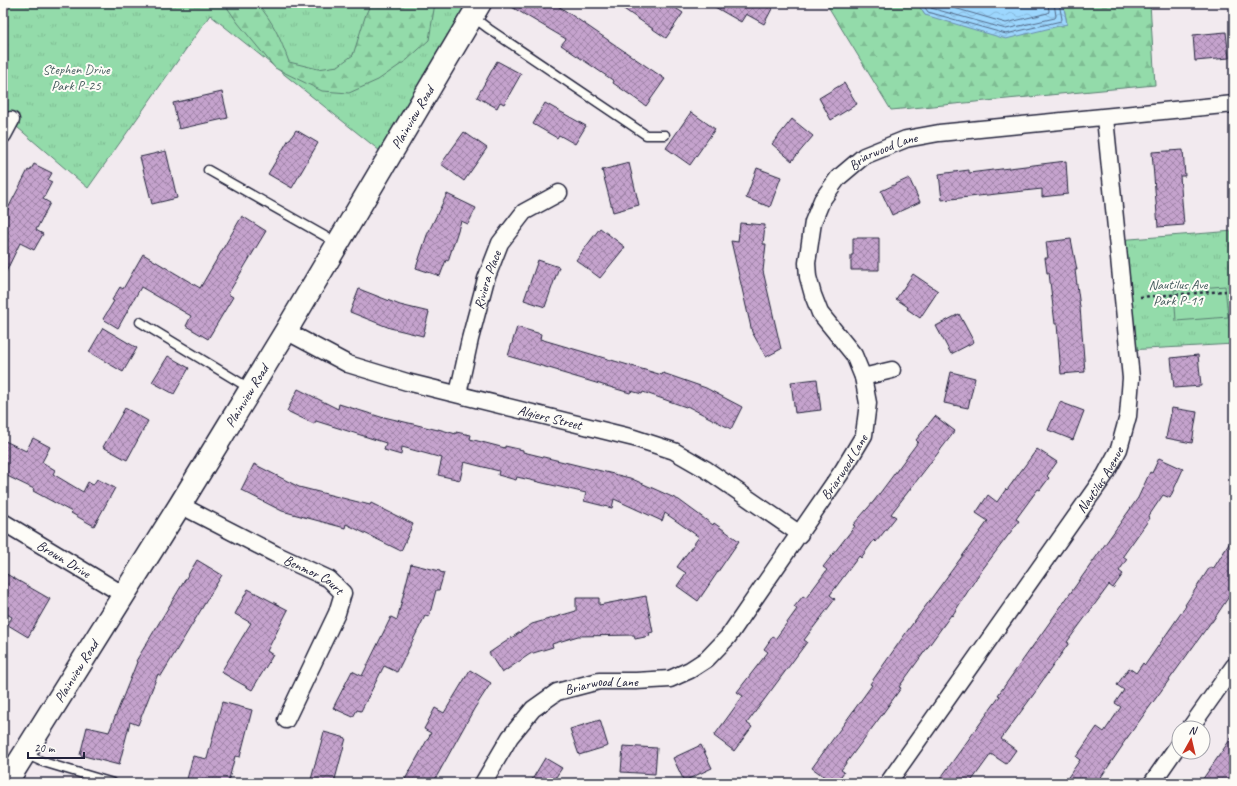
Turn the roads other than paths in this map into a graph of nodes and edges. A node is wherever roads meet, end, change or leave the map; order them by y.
1 (477, 7) edge
2 (1234, 104) edge
3 (1105, 118) junction
4 (11, 120) dead end
5 (3, 135) edge
6 (665, 135) dead end
7 (208, 170) dead end
8 (559, 193) dead end
9 (338, 243) junction
10 (140, 322) dead end
11 (286, 331) junction
12 (892, 370) dead end
13 (863, 377) junction
14 (250, 389) junction
15 (458, 394) junction
16 (180, 505) junction
17 (3, 522) edge
18 (800, 534) junction
19 (124, 595) junction
20 (1234, 666) edge
21 (286, 720) dead end
22 (1196, 720) edge
23 (24, 754) junction
24 (1171, 756) edge
25 (6, 783) edge
26 (113, 783) edge
27 (483, 783) edge
28 (888, 783) edge
29 (1152, 783) edge

1 - 6 lane
1 - 9 main road, Plainview Road
2 - 3 street, Briarwood Lane
3 - 13 street, Briarwood Lane
3 - 28 street, Nautilus Avenue
4 - 5 street
7 - 9 lane
8 - 15 street, Riviera Place
9 - 11 main road, Plainview Road
10 - 14 lane
11 - 14 main road, Plainview Road
11 - 15 street, Algiers Street
12 - 13 street
13 - 18 street, Briarwood Lane
14 - 16 main road, Plainview Road
15 - 18 street, Algiers Street
16 - 19 main road, Plainview Road
16 - 21 street, Benmor Court
17 - 19 street, Brown Drive
18 - 27 street, Briarwood Lane
19 - 23 main road, Plainview Road
20 - 22 street
23 - 25 main road, Plainview Road
23 - 26 lane
24 - 29 street

